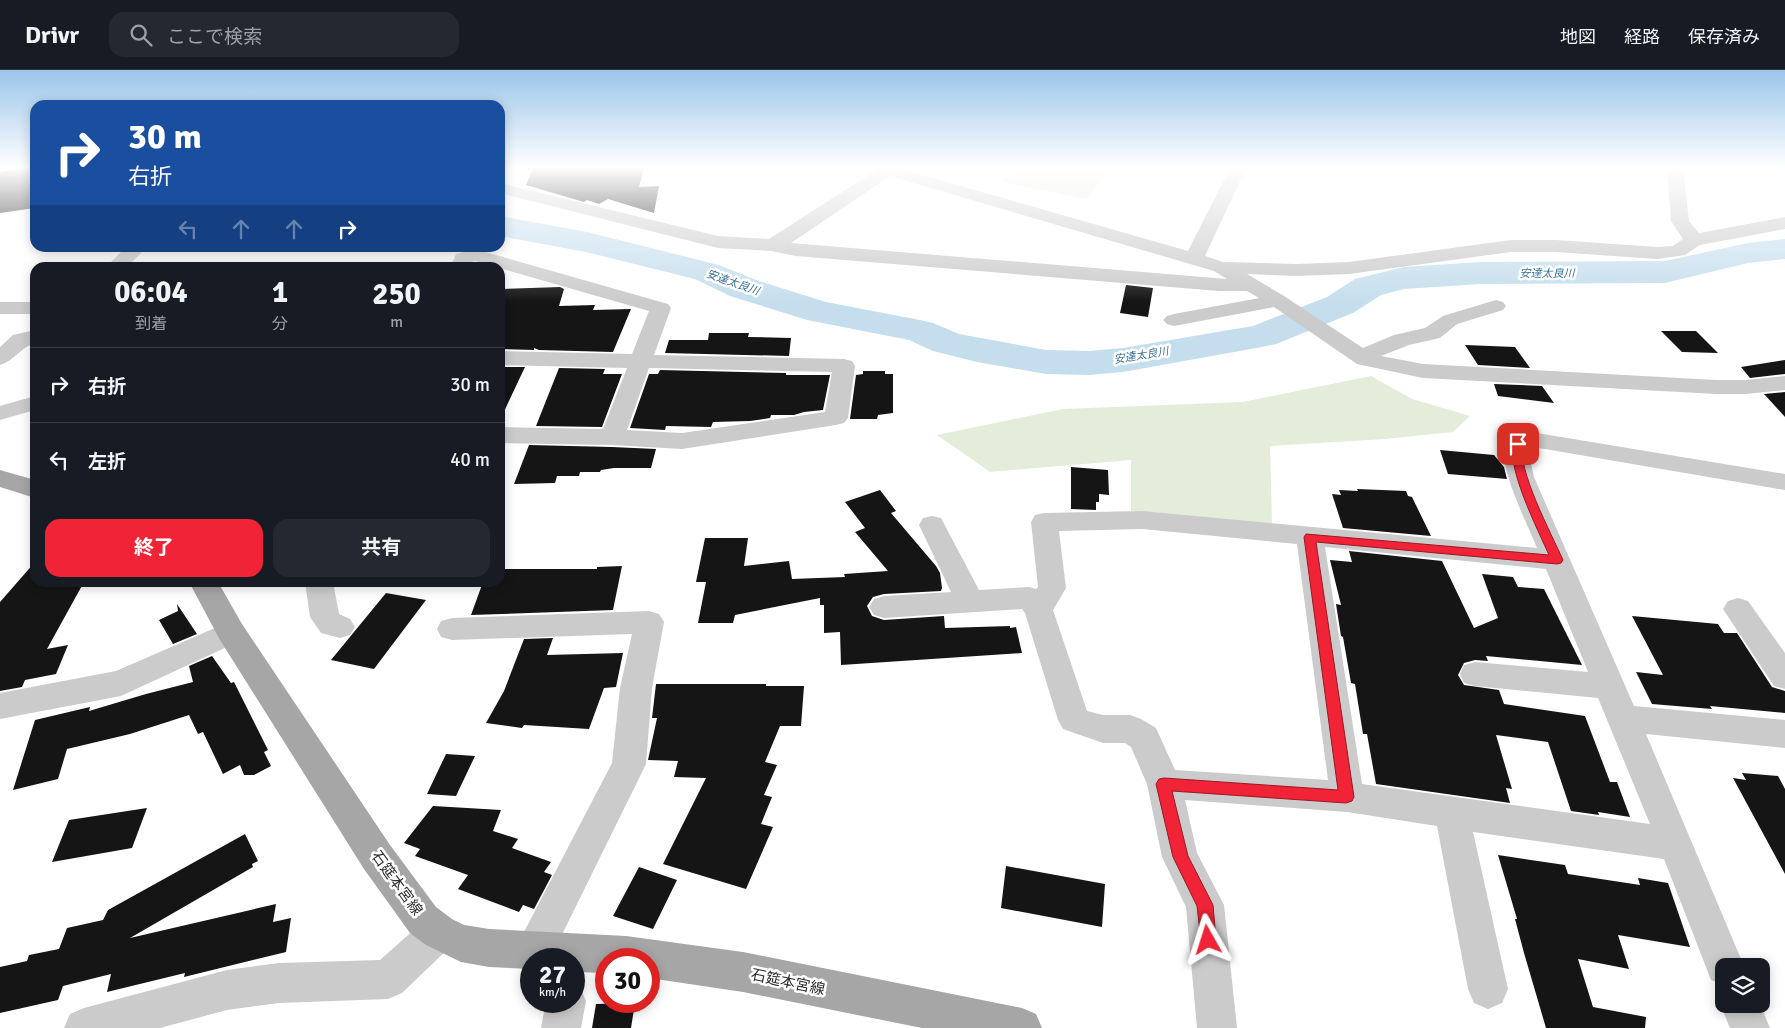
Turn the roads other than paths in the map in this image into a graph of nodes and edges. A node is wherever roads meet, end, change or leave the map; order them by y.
1 (600, 213) edge
2 (822, 213) edge
3 (1037, 213) edge
4 (1216, 213) edge
5 (1679, 213) edge
6 (1785, 223) edge
7 (1694, 240) junction
8 (771, 246) junction
9 (132, 252) edge
10 (1194, 258) junction
11 (121, 262) edge
12 (462, 262) edge
13 (500, 262) edge
14 (505, 264) edge
15 (1221, 267) junction
16 (1251, 285) junction
17 (1278, 301) junction
18 (1496, 306) dead end
19 (0, 308) edge
20 (30, 308) edge
21 (1174, 320) dead end
22 (30, 337) edge
23 (1361, 357) junction
24 (0, 358) edge
25 (505, 358) edge
26 (640, 361) junction
27 (1785, 383) edge
28 (30, 404) edge
29 (0, 412) edge
30 (505, 435) edge
31 (612, 437) junction
32 (0, 478) edge
33 (1785, 482) edge
34 (30, 487) edge
35 (932, 524) dead end
36 (1310, 537) junction
37 (1557, 560) junction
38 (207, 587) edge
39 (320, 587) edge
40 (970, 601) junction
41 (884, 607) dead end
42 (1038, 609) junction
43 (1738, 609) dead end
44 (340, 627) dead end
45 (452, 629) dead end
46 (231, 632) junction
47 (1475, 674) dead end
48 (1785, 677) edge
49 (1609, 686) junction
50 (0, 706) edge
51 (1622, 718) junction
52 (1785, 734) edge
53 (1164, 784) junction
54 (1346, 797) junction
55 (1452, 813) junction
56 (1676, 844) junction
57 (439, 932) junction
58 (535, 948) edge
59 (520, 950) edge
60 (585, 957) edge
61 (1722, 958) edge
62 (1488, 990) dead end
63 (564, 1013) edge
64 (1744, 1013) edge
65 (84, 1028) edge
66 (561, 1028) edge
67 (1022, 1028) edge
68 (1217, 1028) edge
69 (1750, 1028) edge

1 - 8 street
2 - 8 street
3 - 10 street
4 - 10 street
5 - 7 street
6 - 7 street
7 - 15 street
8 - 16 street
9 - 11 street
10 - 15 street
12 - 13 street
14 - 26 street
15 - 16 street
16 - 17 street
17 - 21 street
17 - 23 street
18 - 23 street
19 - 20 street
22 - 24 street
23 - 27 street
25 - 26 street
26 - 31 street
26 - 31 street
28 - 29 street
30 - 31 street
32 - 34 main road
33 - 37 street
35 - 40 street
36 - 37 street
36 - 42 street
36 - 54 street
37 - 49 street
38 - 46 main road, 石筵本宮線
39 - 44 street
40 - 41 street
40 - 42 street
42 - 53 street
43 - 48 street
45 - 58 street
46 - 50 street
46 - 57 main road, 石筵本宮線
47 - 49 street
49 - 51 street
51 - 52 street
51 - 56 street
53 - 54 street
53 - 68 street
54 - 55 street
55 - 56 street
55 - 62 street
56 - 61 street
57 - 59 main road, 石筵本宮線
57 - 65 street
60 - 67 main road, 石筵本宮線
63 - 66 street
64 - 69 street

